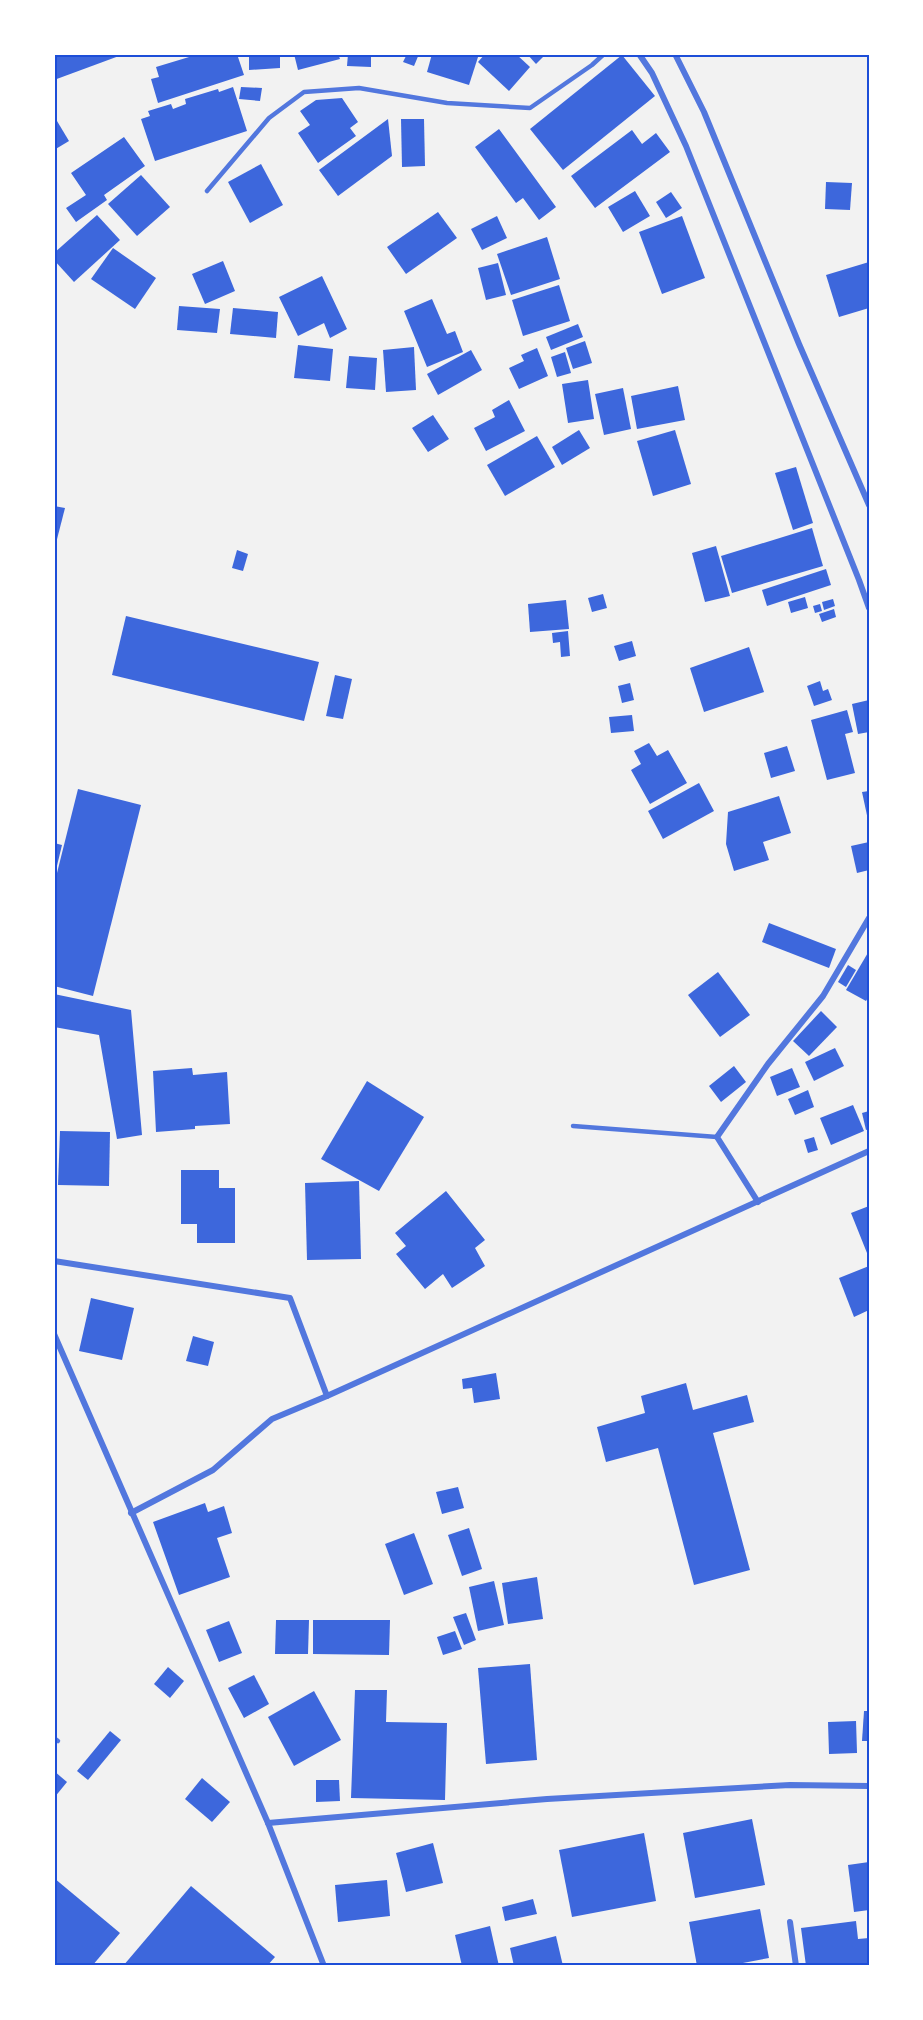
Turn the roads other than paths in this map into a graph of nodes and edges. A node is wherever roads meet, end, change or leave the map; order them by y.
1 (604, 54) edge
2 (639, 54) edge
3 (675, 54) edge
4 (207, 191) dead end
5 (869, 505) edge
6 (869, 608) edge
7 (869, 918) edge
8 (573, 1126) dead end
9 (717, 1137) junction
10 (869, 1151) edge
11 (758, 1202) junction
12 (54, 1261) edge
13 (54, 1334) edge
14 (327, 1396) junction
15 (132, 1513) junction
16 (869, 1786) edge
17 (268, 1823) junction
18 (790, 1922) dead end
19 (324, 1966) edge
20 (796, 1966) edge

1 - 4 lane
2 - 6 street
3 - 5 street
7 - 9 street
8 - 9 lane
9 - 11 street
10 - 11 street
11 - 14 street
12 - 14 street
13 - 15 street
14 - 15 street
15 - 17 street
16 - 17 street
17 - 19 street
18 - 20 street

